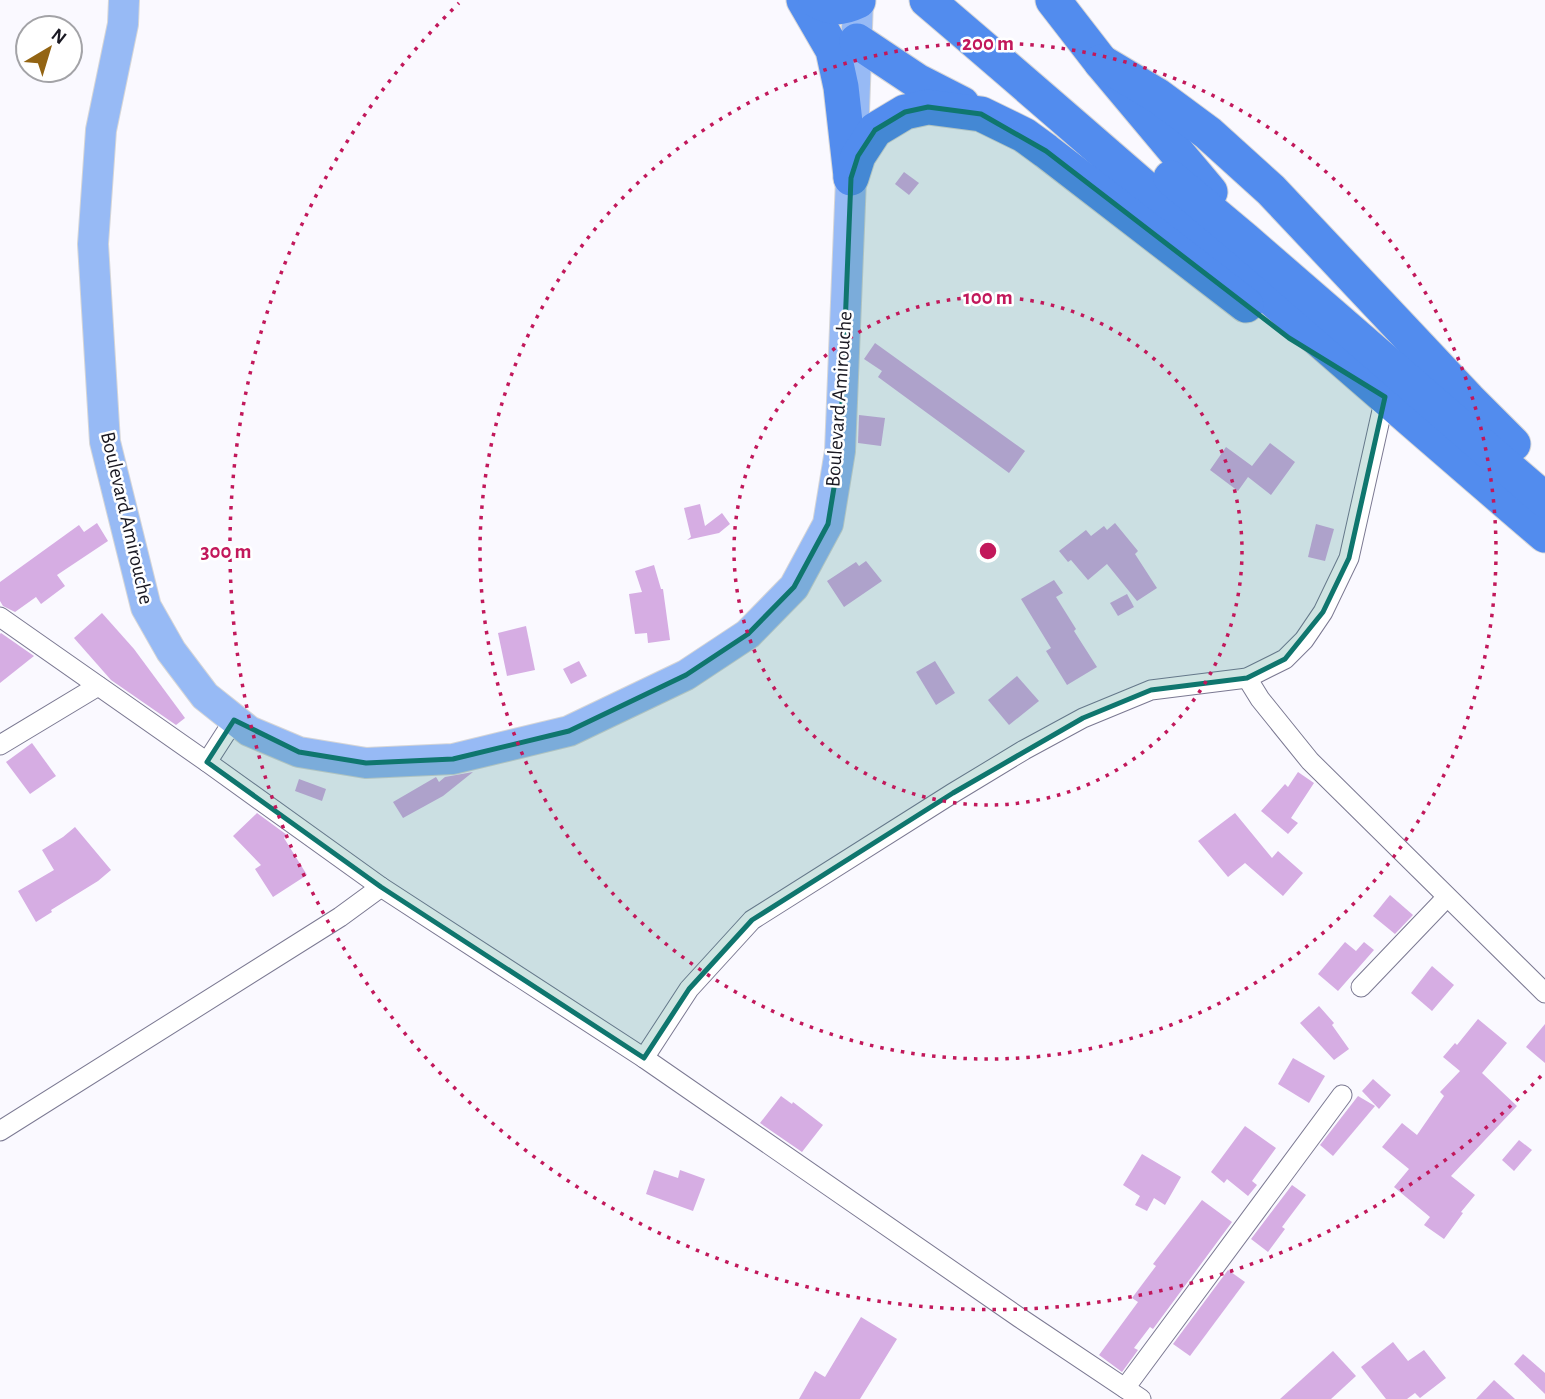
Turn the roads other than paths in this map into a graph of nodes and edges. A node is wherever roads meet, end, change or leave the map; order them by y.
1 (124, 0) edge
2 (804, 0) edge
3 (816, 0) edge
4 (927, 0) edge
5 (958, 0) edge
6 (1053, 0) edge
7 (858, 1) edge
8 (857, 41) junction
9 (1101, 62) junction
10 (981, 114) junction
11 (1181, 158) junction
12 (1263, 183) junction
13 (851, 188) junction
14 (1245, 240) junction
15 (1380, 394) junction
16 (1545, 477) edge
17 (1545, 500) edge
18 (1545, 536) edge
19 (0, 617) edge
20 (1247, 678) junction
21 (98, 686) junction
22 (234, 720) junction
23 (0, 745) edge
24 (207, 762) junction
25 (381, 887) junction
26 (1447, 897) junction
27 (1361, 987) dead end
28 (1545, 993) edge
29 (644, 1058) junction
30 (1342, 1095) dead end
31 (0, 1131) edge
32 (1133, 1394) edge

1 - 22 main road, Boulevard Amirouche
2 - 13 highway
3 - 7 highway
4 - 15 highway
5 - 14 highway
6 - 9 highway
7 - 8 main road, Boulevard Amirouche
8 - 10 highway
8 - 13 main road, Boulevard Amirouche
9 - 11 highway
9 - 12 highway
10 - 13 highway
10 - 15 highway
11 - 12 highway
11 - 14 highway
12 - 16 highway
13 - 22 main road, Boulevard Amirouche
14 - 17 highway
15 - 18 highway
15 - 20 street
19 - 21 street
20 - 26 street
20 - 29 street
21 - 23 street
21 - 24 street
22 - 24 street
24 - 25 street
25 - 29 street
25 - 31 street
26 - 27 street
26 - 28 street
29 - 32 street
30 - 32 street

